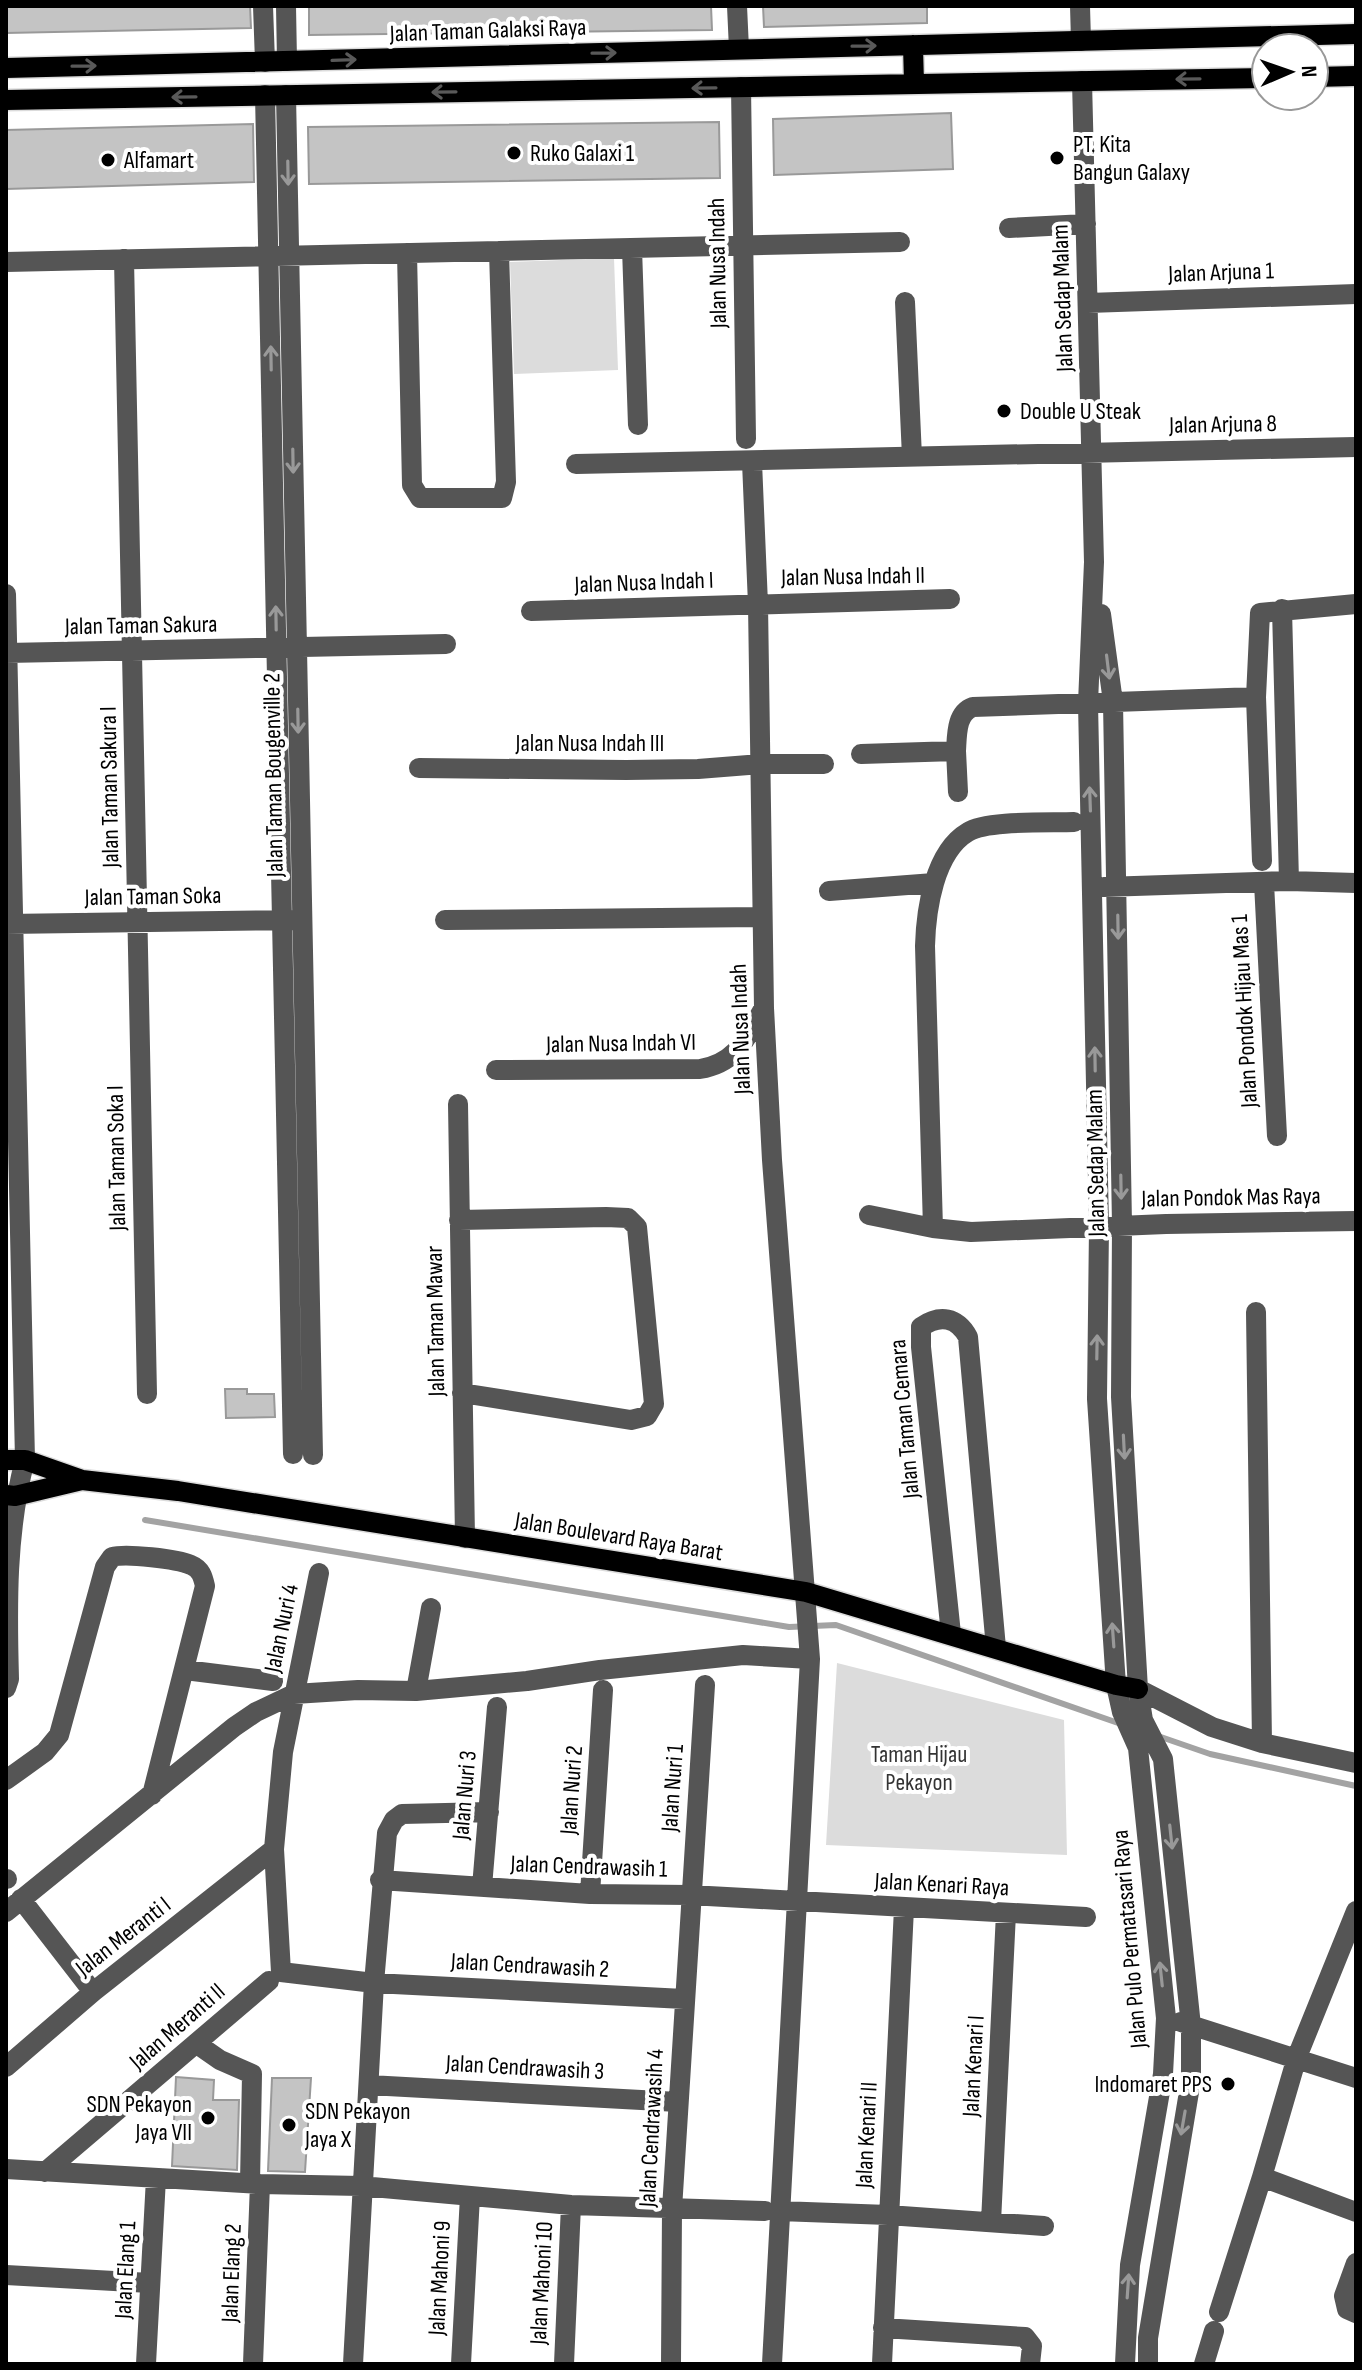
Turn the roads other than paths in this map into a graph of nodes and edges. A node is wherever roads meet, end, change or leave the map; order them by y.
1 (263, 6) edge
2 (286, 6) edge
3 (737, 6) edge
4 (1080, 6) edge
5 (1356, 34) edge
6 (1081, 41) junction
7 (913, 45) junction
8 (739, 49) junction
9 (513, 55) junction
10 (287, 61) junction
11 (265, 62) junction
12 (6, 68) edge
13 (1356, 76) edge
14 (1330, 77) edge
15 (1250, 78) edge
16 (1082, 81) junction
17 (914, 84) junction
18 (741, 87) junction
19 (514, 91) junction
20 (265, 95) junction
21 (286, 95) junction
22 (6, 100) edge
23 (1086, 224) junction
24 (1009, 228) dead end
25 (900, 242) dead end
26 (742, 245) junction
27 (632, 248) junction
28 (499, 251) junction
29 (407, 253) junction
30 (279, 256) junction
31 (124, 259) junction
32 (6, 262) edge
33 (1356, 294) edge
34 (905, 302) dead end
35 (1088, 303) junction
36 (638, 425) dead end
37 (746, 439) dead end
38 (1356, 447) edge
39 (1092, 453) junction
40 (912, 457) junction
41 (752, 462) junction
42 (576, 464) dead end
43 (1094, 562) junction
44 (6, 594) edge
45 (950, 599) dead end
46 (758, 604) junction
47 (1356, 604) edge
48 (1282, 609) junction
49 (531, 611) dead end
50 (446, 644) dead end
51 (287, 649) junction
52 (132, 651) junction
53 (7, 653) edge
54 (1256, 697) junction
55 (1113, 702) junction
56 (1088, 703) junction
57 (956, 751) junction
58 (861, 754) dead end
59 (761, 764) junction
60 (824, 764) dead end
61 (419, 768) dead end
62 (958, 792) dead end
63 (1074, 822) dead end
64 (1262, 861) dead end
65 (1289, 881) junction
66 (934, 883) junction
67 (1264, 883) junction
68 (1356, 883) edge
69 (1117, 886) junction
70 (1092, 887) junction
71 (829, 891) dead end
72 (762, 917) junction
73 (292, 920) junction
74 (445, 920) dead end
75 (138, 922) junction
76 (10, 924) edge
77 (764, 1008) junction
78 (496, 1070) dead end
79 (458, 1104) dead end
80 (1277, 1136) dead end
81 (869, 1215) dead end
82 (459, 1220) junction
83 (1356, 1221) edge
84 (1122, 1225) junction
85 (1099, 1227) junction
86 (933, 1228) junction
87 (1256, 1312) dead end
88 (462, 1393) junction
89 (147, 1394) dead end
90 (303, 1454) dead end
91 (15, 1460) edge
92 (82, 1480) junction
93 (11, 1495) edge
94 (465, 1538) junction
95 (319, 1573) dead end
96 (807, 1601) junction
97 (431, 1608) dead end
98 (951, 1634) junction
99 (996, 1648) junction
100 (809, 1650) junction
101 (185, 1670) junction
102 (273, 1681) dead end
103 (705, 1685) dead end
104 (1116, 1685) junction
105 (6, 1688) edge
106 (1138, 1689) junction
107 (603, 1690) dead end
108 (416, 1691) junction
109 (294, 1694) junction
110 (497, 1707) dead end
111 (1262, 1743) junction
112 (1138, 1748) joint
113 (1356, 1763) edge
114 (6, 1780) edge
115 (152, 1795) junction
116 (489, 1812) junction
117 (274, 1849) junction
118 (380, 1880) junction
119 (482, 1887) junction
120 (590, 1894) junction
121 (690, 1895) junction
122 (796, 1902) junction
123 (14, 1906) edge
124 (904, 1908) junction
125 (1356, 1911) edge
126 (1006, 1913) junction
127 (1086, 1917) dead end
128 (269, 1981) dead end
129 (374, 1983) junction
130 (93, 1992) junction
131 (684, 1999) junction
132 (1166, 2018) junction
133 (1191, 2026) junction
134 (197, 2044) junction
135 (1297, 2057) junction
136 (6, 2067) edge
137 (1356, 2078) edge
138 (369, 2085) junction
139 (678, 2102) junction
140 (6, 2169) edge
141 (45, 2172) junction
142 (1262, 2177) junction
143 (156, 2178) junction
144 (255, 2183) junction
145 (1144, 2183) junction
146 (361, 2186) junction
147 (1172, 2189) junction
148 (470, 2196) junction
149 (571, 2205) junction
150 (672, 2209) junction
151 (772, 2211) junction
152 (1356, 2212) edge
153 (888, 2215) junction
154 (991, 2222) junction
155 (1044, 2226) dead end
156 (1356, 2263) edge
157 (6, 2275) edge
158 (150, 2283) junction
159 (1356, 2313) edge
160 (883, 2328) junction
161 (146, 2364) edge
162 (253, 2364) edge
163 (353, 2364) edge
164 (461, 2364) edge
165 (564, 2364) edge
166 (671, 2364) edge
167 (772, 2364) edge
168 (882, 2364) edge
169 (1030, 2364) edge
170 (1125, 2364) edge
171 (1148, 2364) edge
172 (1204, 2364) edge

1 - 11 street
2 - 10 street
3 - 8 street
4 - 6 street
5 - 6 main road, Jalan Taman Galaksi Raya
6 - 7 main road, Jalan Taman Galaksi Raya
8 -> 7 main road, Jalan Taman Galaksi Raya
7 - 17 main road
9 -> 8 main road, Jalan Taman Galaksi Raya
10 -> 9 main road, Jalan Taman Galaksi Raya
9 - 19 main road
10 - 11 main road, Jalan Taman Galaksi Raya
12 -> 11 main road, Jalan Taman Galaksi Raya
13 - 14 main road
15 -> 16 main road
16 - 17 main road
16 - 23 street, Jalan Sedap Malam
17 - 18 main road
18 -> 19 main road
18 - 26 street, Jalan Nusa Indah
19 -> 21 main road
20 - 21 main road
20 -> 22 main road
20 - 30 street, Jalan Taman Bougenville 2
21 -> 30 street, Jalan Taman Bougenville 2
23 - 24 street
23 - 35 street, Jalan Sedap Malam
25 - 26 street
26 - 27 street
26 - 37 street, Jalan Nusa Indah
27 - 28 street
27 - 36 street
28 - 29 street
28 - 29 street
29 - 30 street
30 - 31 street
30 - 51 street, Jalan Taman Bougenville 2
31 - 32 street
31 - 52 street, Jalan Taman Sakura I
33 - 35 street, Jalan Arjuna 1
34 - 40 street
35 - 39 street, Jalan Sedap Malam
38 - 39 street, Jalan Arjuna 8
39 - 40 street, Jalan Arjuna 8
39 - 43 street, Jalan Sedap Malam
40 - 41 street, Jalan Arjuna 8
41 - 42 street, Jalan Arjuna 8
41 - 46 street, Jalan Nusa Indah
43 -> 55 street, Jalan Sedap Malam
43 - 56 street, Jalan Sedap Malam
44 - 53 street
45 - 46 street, Jalan Nusa Indah II
46 - 49 street, Jalan Nusa Indah I
46 - 59 street, Jalan Nusa Indah
47 - 48 street
48 - 54 street
48 - 65 street
50 - 51 street
51 - 52 street, Jalan Taman Sakura
51 - 73 street, Jalan Taman Bougenville 2
52 - 53 street, Jalan Taman Sakura
52 - 75 street, Jalan Taman Sakura I
53 - 76 street
54 - 55 street
54 - 64 street
55 - 56 street
55 - 69 street, Jalan Sedap Malam
56 - 57 street
70 -> 56 street, Jalan Sedap Malam
57 - 58 street
57 - 62 street
59 - 60 street, Jalan Nusa Indah III
59 - 61 street, Jalan Nusa Indah III
59 - 72 street, Jalan Nusa Indah
63 - 66 street
65 - 67 street
65 - 68 street
66 - 71 street
66 - 86 street
67 - 69 street
67 - 80 street, Jalan Pondok Hijau Mas 1
69 - 70 street
69 -> 84 street, Jalan Sedap Malam
85 -> 70 street, Jalan Sedap Malam
72 - 74 street
72 - 77 street, Jalan Nusa Indah
73 - 75 street, Jalan Taman Soka
73 - 90 street, Jalan Taman Bougenville 2
75 - 76 street, Jalan Taman Soka
75 - 89 street, Jalan Taman Soka I
76 - 91 street
77 - 78 street, Jalan Nusa Indah VI
77 - 96 street, Jalan Nusa Indah
79 - 82 street, Jalan Taman Mawar
81 - 86 street, Jalan Pondok Mas Raya
82 - 88 street, Jalan Taman Mawar
82 - 88 street
83 - 84 street, Jalan Pondok Mas Raya
84 - 85 street, Jalan Pondok Mas Raya
84 -> 106 street, Jalan Sedap Malam
85 - 86 street, Jalan Pondok Mas Raya
104 -> 85 street, Jalan Sedap Malam
87 - 111 street
88 - 94 street, Jalan Taman Mawar
91 - 92 main road
91 - 93 street
92 - 93 main road
92 - 94 main road, Jalan Boulevard Raya Barat
93 - 105 street
94 - 96 main road, Jalan Boulevard Raya Barat
95 - 109 street, Jalan Nuri 4
96 - 98 main road, Jalan Boulevard Raya Barat
96 - 100 street, Jalan Nusa Indah
97 - 108 street
98 - 99 main road, Jalan Boulevard Raya Barat
98 - 99 street, Jalan Taman Cemara
99 - 104 main road, Jalan Boulevard Raya Barat
100 - 108 street
100 - 122 street, Jalan Nusa Indah
101 - 102 street
101 - 114 street
101 - 115 street
103 - 121 street, Jalan Nuri 1
104 - 106 main road, Jalan Boulevard Raya Barat
104 - 112 street, Jalan Sedap Malam
106 - 111 street
106 -> 133 street, Jalan Sedap Malam
107 - 120 street, Jalan Nuri 2
108 - 109 street
109 - 115 street
109 - 117 street, Jalan Nuri 4
110 - 116 street, Jalan Nuri 3
111 - 113 street
132 -> 112 street, Jalan Pulo Permatasari Raya
115 - 123 street
116 - 118 street
116 - 119 street, Jalan Nuri 3
117 - 129 street, Jalan Cendrawasih 2
117 - 130 street, Jalan Meranti I
118 - 119 street, Jalan Cendrawasih 1
118 - 129 street
119 - 120 street, Jalan Cendrawasih 1
120 - 121 street, Jalan Cendrawasih 1
121 - 122 street, Jalan Cendrawasih 1
121 - 131 street, Jalan Cendrawasih 4
122 - 124 street, Jalan Kenari Raya
122 - 151 street, Jalan Nusa Indah
123 - 130 street
124 - 126 street, Jalan Kenari Raya
124 - 153 street, Jalan Kenari II
125 - 135 street
126 - 127 street, Jalan Kenari Raya
126 - 154 street, Jalan Kenari I
128 - 134 street, Jalan Meranti II
129 - 131 street, Jalan Cendrawasih 2
129 - 138 street
130 - 136 street, Jalan Meranti I
131 - 139 street, Jalan Cendrawasih 4
132 - 133 street
132 - 145 street, Jalan Pulo Permatasari Raya
133 - 135 street
133 -> 147 street
134 - 141 street, Jalan Meranti II
134 - 144 street, Jalan Elang 2
135 - 137 street
135 - 142 street
138 - 139 street, Jalan Cendrawasih 3
138 - 146 street
139 - 150 street, Jalan Cendrawasih 4
140 - 141 street
141 - 143 street
142 - 152 street
142 - 172 street
143 - 144 street
143 - 158 street, Jalan Elang 1
144 - 146 street
144 - 162 street, Jalan Elang 2
145 - 147 street
170 -> 145 street, Jalan Pulo Permatasari Raya
146 - 148 street
146 - 163 street
147 - 171 street
148 - 149 street
148 - 164 street, Jalan Mahoni 9
149 - 150 street
149 - 165 street, Jalan Mahoni 10
150 - 151 street
150 - 166 street, Jalan Cendrawasih 4
151 - 153 street
151 - 167 street, Jalan Nusa Indah
153 - 154 street
153 - 160 street, Jalan Kenari II
154 - 155 street
156 - 159 street
157 - 158 street
158 - 161 street, Jalan Elang 1
160 - 168 street, Jalan Kenari II
160 - 169 street

